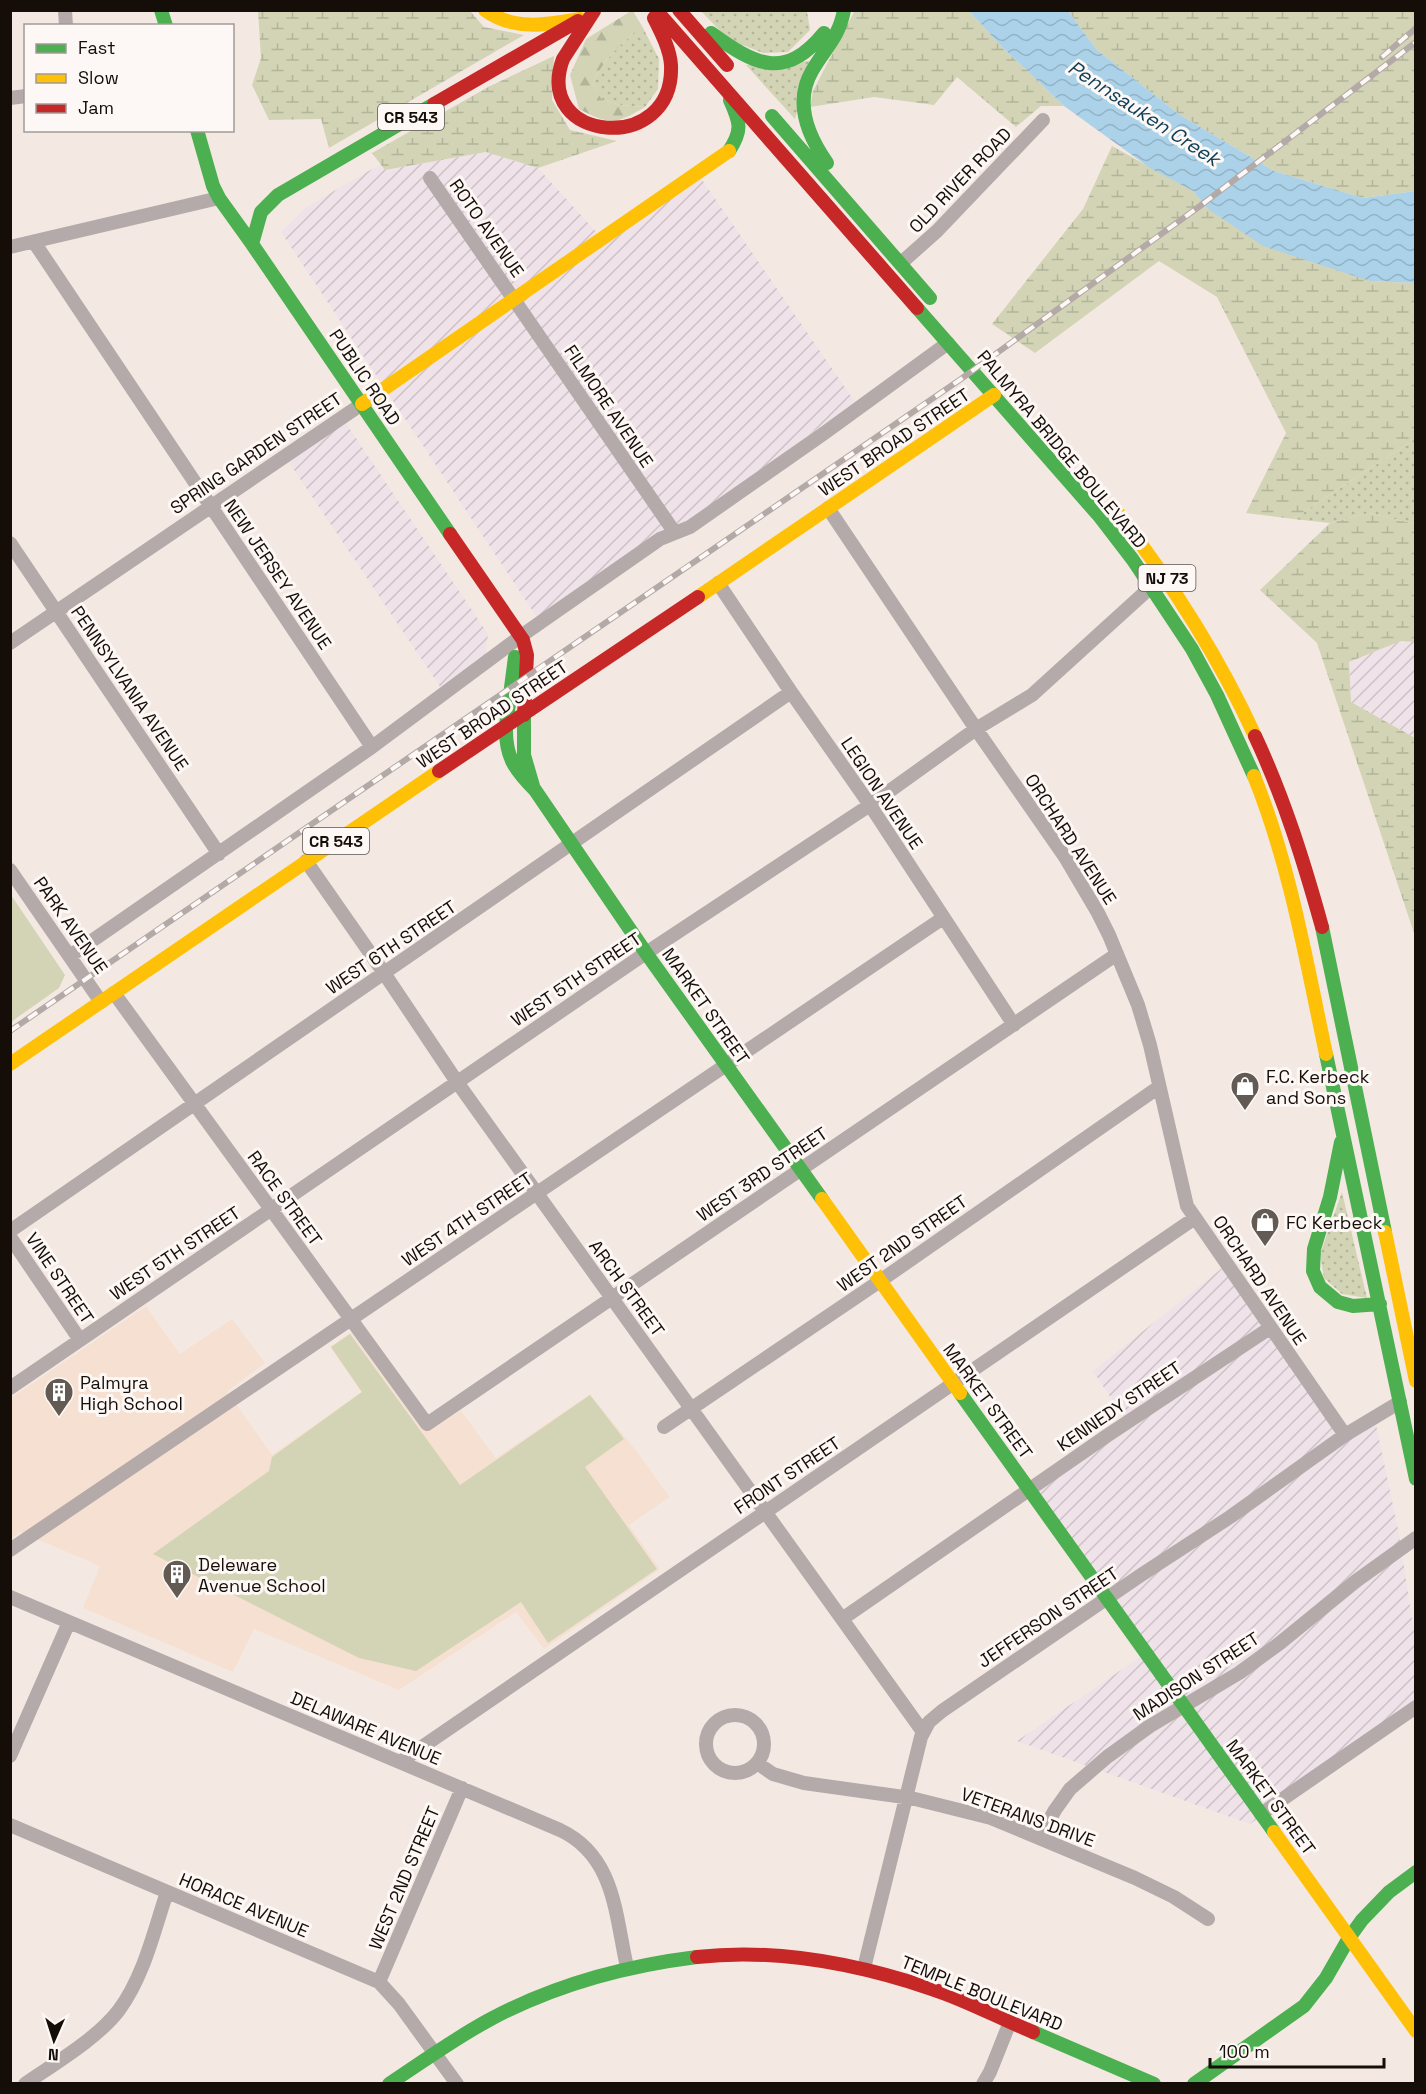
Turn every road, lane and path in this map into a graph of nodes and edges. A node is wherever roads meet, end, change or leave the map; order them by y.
1 (485, 10) edge
2 (651, 10) edge
3 (656, 10) edge
4 (680, 10) edge
5 (831, 10) edge
6 (844, 10) edge
7 (595, 11) edge
8 (580, 19) junction
9 (734, 72) dead end
10 (726, 89) junction
11 (765, 108) dead end
12 (1043, 120) dead end
13 (198, 132) edge
14 (772, 142) junction
15 (729, 151) junction
16 (430, 178) dead end
17 (219, 198) junction
18 (874, 232) junction
19 (34, 242) junction
20 (252, 244) junction
21 (10, 247) edge
22 (901, 263) junction
23 (514, 299) junction
24 (939, 308) dead end
25 (948, 343) junction
26 (994, 395) junction
27 (362, 404) junction
28 (1110, 504) dead end
29 (210, 505) junction
30 (828, 508) junction
31 (675, 533) junction
32 (10, 543) edge
33 (718, 583) junction
34 (1152, 586) junction
35 (56, 611) junction
36 (521, 636) junction
37 (10, 643) edge
38 (791, 693) junction
39 (524, 715) junction
40 (506, 726) junction
41 (976, 729) junction
42 (372, 747) junction
43 (535, 790) junction
44 (870, 805) junction
45 (573, 844) junction
46 (219, 854) junction
47 (306, 861) junction
48 (10, 870) edge
49 (943, 918) junction
50 (646, 953) junction
51 (1118, 954) junction
52 (70, 956) junction
53 (384, 973) junction
54 (114, 993) junction
55 (101, 1002) junction
56 (1014, 1025) junction
57 (10, 1064) edge
58 (726, 1065) junction
59 (457, 1082) junction
60 (1159, 1087) junction
61 (194, 1104) junction
62 (1343, 1131) junction
63 (801, 1170) junction
64 (537, 1193) junction
65 (271, 1210) junction
66 (1195, 1218) junction
67 (10, 1231) edge
68 (10, 1237) edge
69 (880, 1281) junction
70 (612, 1298) junction
71 (1380, 1304) junction
72 (351, 1319) junction
73 (1270, 1328) junction
74 (80, 1340) junction
75 (1416, 1381) edge
76 (953, 1383) junction
77 (10, 1388) edge
78 (1400, 1402) junction
79 (691, 1408) junction
80 (427, 1424) joint
81 (664, 1427) dead end
82 (1345, 1435) junction
83 (1416, 1479) edge
84 (1029, 1489) junction
85 (765, 1512) junction
86 (1416, 1538) edge
87 (10, 1550) edge
88 (10, 1597) edge
89 (1107, 1598) junction
90 (842, 1619) junction
91 (69, 1622) junction
92 (1184, 1707) junction
93 (1416, 1707) edge
94 (923, 1732) junction
95 (10, 1756) edge
96 (400, 1762) junction
97 (757, 1763) junction
98 (462, 1788) junction
99 (905, 1797) junction
100 (1261, 1814) junction
101 (10, 1825) edge
102 (1041, 1838) junction
103 (1416, 1872) edge
104 (167, 1892) junction
105 (1208, 1919) dead end
106 (1349, 1938) junction
107 (627, 1967) junction
108 (864, 1968) junction
109 (379, 1982) junction
110 (1010, 2022) junction
111 (1416, 2031) edge
112 (435, 2054) junction
113 (25, 2084) edge
114 (388, 2084) edge
115 (457, 2084) edge
116 (983, 2084) edge
117 (1154, 2084) edge
118 (1194, 2084) edge

1 - 8 main road
2 - 7 main road
3 - 10 main road, PALMYRA BRIDGE BOULEVARD / NJ 73
4 - 5 main road
4 - 9 main road
6 - 18 main road
7 - 8 main road, CR 543
8 - 20 main road, CR 543
10 - 14 main road, PALMYRA BRIDGE BOULEVARD / NJ 73
10 - 15 main road
11 - 18 main road
12 - 22 street, OLD RIVER ROAD
13 - 17 main road, PUBLIC ROAD
14 - 15 main road, SPRING GARDEN STREET
14 - 25 main road, PALMYRA BRIDGE BOULEVARD / NJ 73
15 - 23 main road, SPRING GARDEN STREET
16 - 23 street, ROTO AVENUE
17 - 19 street
17 - 20 main road, PUBLIC ROAD
18 - 22 main road
19 - 21 street
19 - 29 street, NEW JERSEY AVENUE
20 - 27 main road, PUBLIC ROAD
22 - 24 main road
23 - 27 main road, SPRING GARDEN STREET
23 - 31 street, FILMORE AVENUE
25 - 26 main road, PALMYRA BRIDGE BOULEVARD / NJ 73
25 - 31 street
26 - 30 main road, WEST BROAD STREET
26 - 34 main road, PALMYRA BRIDGE BOULEVARD / NJ 73
27 - 29 street, SPRING GARDEN STREET
27 - 36 main road, PUBLIC ROAD
28 - 75 main road, PALMYRA BRIDGE BOULEVARD / NJ 73
29 - 35 street, SPRING GARDEN STREET
29 - 42 street, NEW JERSEY AVENUE
30 - 33 main road, WEST BROAD STREET
30 - 41 street, ORCHARD AVENUE
31 - 36 street
32 - 35 street, PENNSYLVANIA AVENUE
33 - 38 street, LEGION AVENUE
33 - 39 main road, WEST BROAD STREET
34 - 41 street, WEST 5TH STREET
34 - 62 main road, PALMYRA BRIDGE BOULEVARD / NJ 73
35 - 37 street, SPRING GARDEN STREET
35 - 46 street, PENNSYLVANIA AVENUE
36 - 39 main road, PUBLIC ROAD
36 - 40 main road
36 - 42 street
38 - 44 street, LEGION AVENUE
38 - 45 street, WEST 6TH STREET
39 - 40 main road, WEST BROAD STREET / CR 543
39 - 43 main road, MARKET STREET
40 - 43 main road, MARKET STREET
40 - 47 main road, WEST BROAD STREET / CR 543
41 - 44 street, WEST 5TH STREET
41 - 51 street, ORCHARD AVENUE
42 - 46 street
43 - 45 main road, MARKET STREET
44 - 49 street, LEGION AVENUE
44 - 50 street, WEST 5TH STREET
45 - 50 main road, MARKET STREET
45 - 53 street, WEST 6TH STREET
46 - 52 street
47 - 53 street, ARCH STREET
47 - 54 main road, WEST BROAD STREET / CR 543
48 - 52 street, PARK AVENUE
49 - 56 street, LEGION AVENUE
49 - 58 street, WEST 4TH STREET
50 - 58 main road, MARKET STREET
50 - 59 street, WEST 5TH STREET
51 - 56 street, WEST 3RD STREET
51 - 60 street, ORCHARD AVENUE
52 - 55 street, PARK AVENUE
53 - 59 street, ARCH STREET
53 - 61 street, WEST 6TH STREET
54 - 55 main road, WEST BROAD STREET / CR 543
54 - 61 street, RACE STREET
55 - 57 main road, WEST BROAD STREET / CR 543
56 - 63 street, WEST 3RD STREET
58 - 63 main road, MARKET STREET
58 - 64 street, WEST 4TH STREET
59 - 64 street, ARCH STREET
59 - 65 street, WEST 5TH STREET
60 - 66 street, ORCHARD AVENUE
60 - 69 street, WEST 2ND STREET
61 - 65 street, RACE STREET
61 - 67 street, WEST 6TH STREET
62 - 71 main road, PALMYRA BRIDGE BOULEVARD / NJ 73
62 - 71 main road
63 - 69 main road, MARKET STREET
63 - 70 street, WEST 3RD STREET
64 - 70 street, ARCH STREET
64 - 72 street, WEST 4TH STREET
65 - 72 street, RACE STREET
65 - 74 street, WEST 5TH STREET
66 - 73 street, ORCHARD AVENUE
66 - 76 street, FRONT STREET
68 - 74 street, VINE STREET
69 - 76 main road, MARKET STREET
69 - 79 street, WEST 2ND STREET
70 - 79 street, ARCH STREET
70 - 80 street, WEST 3RD STREET
71 - 78 main road, PALMYRA BRIDGE BOULEVARD / NJ 73
72 - 80 street, RACE STREET
72 - 87 street, WEST 4TH STREET
73 - 82 street, ORCHARD AVENUE
73 - 84 street, KENNEDY STREET
74 - 77 street, WEST 5TH STREET
76 - 84 main road, MARKET STREET
76 - 85 street, FRONT STREET
78 - 82 street, JEFFERSON STREET
78 - 83 main road, PALMYRA BRIDGE BOULEVARD / NJ 73
79 - 81 street, WEST 2ND STREET
79 - 85 street, ARCH STREET
82 - 89 street, JEFFERSON STREET
84 - 89 main road, MARKET STREET
84 - 90 street, KENNEDY STREET
85 - 90 street, ARCH STREET
85 - 96 street, FRONT STREET
86 - 92 street, MADISON STREET
88 - 91 street, DELAWARE AVENUE
89 - 92 main road, MARKET STREET
89 - 94 street, JEFFERSON STREET
90 - 94 street, ARCH STREET
91 - 95 street
91 - 96 street, DELAWARE AVENUE
92 - 100 main road, MARKET STREET
92 - 102 street, MADISON STREET
93 - 100 street
94 - 99 street, JEFFERSON STREET
96 - 98 street, DELAWARE AVENUE
97 - 97 street
97 - 99 street, VETERANS DRIVE
98 - 107 street, DELAWARE AVENUE
98 - 109 street, WEST 2ND STREET
99 - 102 street, VETERANS DRIVE
99 - 108 street, JEFFERSON STREET
100 - 106 main road, MARKET STREET
101 - 104 street, HORACE AVENUE
102 - 105 street, VETERANS DRIVE
103 - 106 main road
104 - 109 street, HORACE AVENUE
104 - 113 street
106 - 111 main road, MARKET STREET
106 - 118 main road
107 - 108 main road, TEMPLE BOULEVARD
107 - 112 main road, TEMPLE BOULEVARD
108 - 110 main road, TEMPLE BOULEVARD
109 - 112 street, HORACE AVENUE
110 - 116 street
110 - 117 main road, TEMPLE BOULEVARD
112 - 114 main road, TEMPLE BOULEVARD
112 - 115 street, HORACE AVENUE

